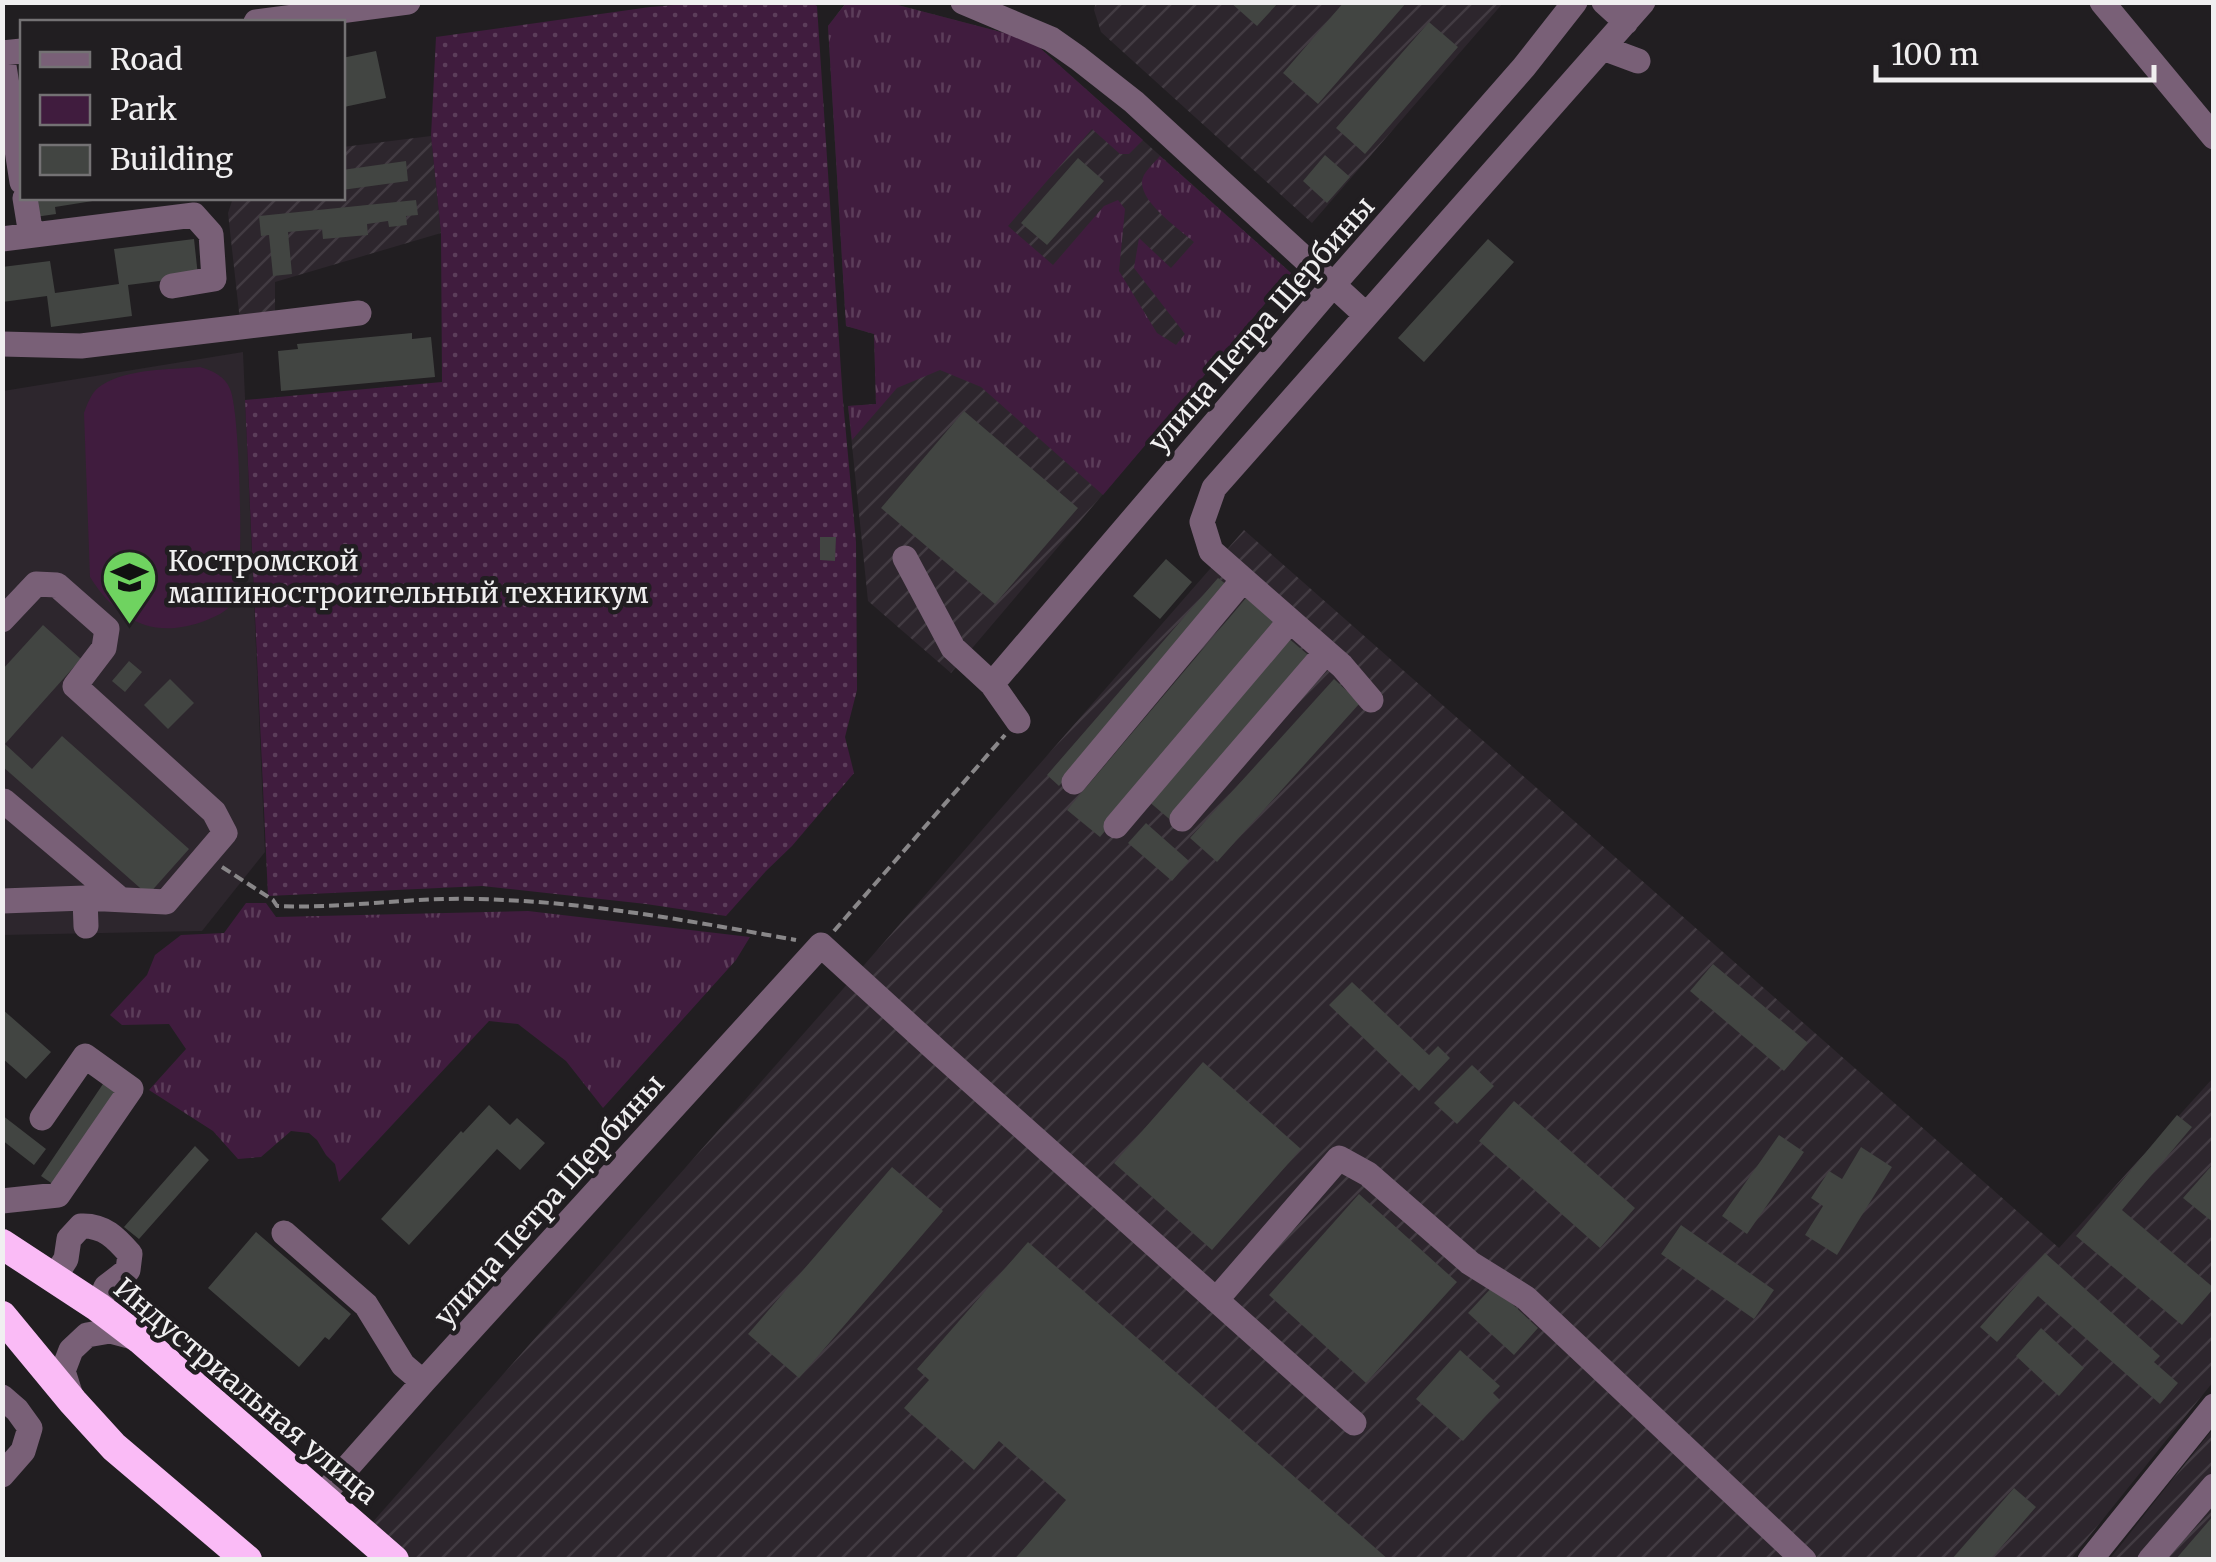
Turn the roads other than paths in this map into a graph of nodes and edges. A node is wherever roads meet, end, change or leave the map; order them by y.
1 (408, 2) edge
2 (963, 2) edge
3 (1576, 2) edge
4 (1604, 2) edge
5 (2102, 2) edge
6 (1634, 12) edge
7 (271, 20) edge
8 (1604, 48) junction
9 (2, 54) edge
10 (1638, 61) dead end
11 (2214, 137) edge
12 (15, 169) edge
13 (25, 200) edge
14 (31, 235) junction
15 (2, 239) edge
16 (1332, 284) junction
17 (172, 286) dead end
18 (359, 313) dead end
19 (1366, 315) junction
20 (2, 344) edge
21 (905, 558) dead end
22 (1243, 580) junction
23 (2, 620) edge
24 (1290, 621) junction
25 (1326, 652) junction
26 (992, 684) junction
27 (1371, 700) dead end
28 (1018, 720) road end
29 (1074, 782) dead end
30 (4, 801) edge
31 (1182, 819) dead end
32 (1116, 826) dead end
33 (85, 898) junction
34 (120, 899) junction
35 (2, 901) edge
36 (86, 926) dead end
37 (42, 1118) dead end
38 (2, 1201) edge
39 (284, 1233) dead end
40 (2, 1244) edge
41 (54, 1278) junction
42 (1216, 1300) junction
43 (98, 1307) junction
44 (2, 1316) edge
45 (140, 1339) junction
46 (422, 1382) junction
47 (2, 1397) edge
48 (73, 1402) junction
49 (2214, 1406) edge
50 (1354, 1422) dead end
51 (2, 1476) edge
52 (2214, 1486) edge
53 (322, 1496) junction
54 (247, 1560) edge
55 (394, 1560) edge
56 (1804, 1560) edge
57 (2090, 1560) edge
58 (2150, 1560) edge

1 - 7 street
2 - 16 street
3 - 16 street, улица Петра Щербины
4 - 6 street
5 - 11 street
6 - 8 street
8 - 10 street
8 - 19 street
9 - 12 street
13 - 14 street
14 - 15 street
14 - 17 street
16 - 19 street
16 - 26 street, улица Петра Щербины
18 - 20 street
19 - 22 street
21 - 26 street
22 - 24 street
22 - 29 street
23 - 34 street
24 - 25 street
24 - 32 street
25 - 27 street
25 - 31 street
26 - 28 street
30 - 34 street
33 - 34 street
33 - 35 street
33 - 36 street
37 - 38 street
39 - 46 street
40 - 41 highway, Индустриальная улица
41 - 43 highway, Индустриальная улица
41 - 43 street
42 - 46 street, улица Петра Щербины
42 - 50 street
42 - 56 street
43 - 45 highway, Индустриальная улица
44 - 48 highway
45 - 48 street
45 - 53 highway, Индустриальная улица
46 - 53 street, улица Петра Щербины
47 - 51 street
48 - 54 highway
49 - 57 street
52 - 58 street
53 - 55 highway, Индустриальная улица

